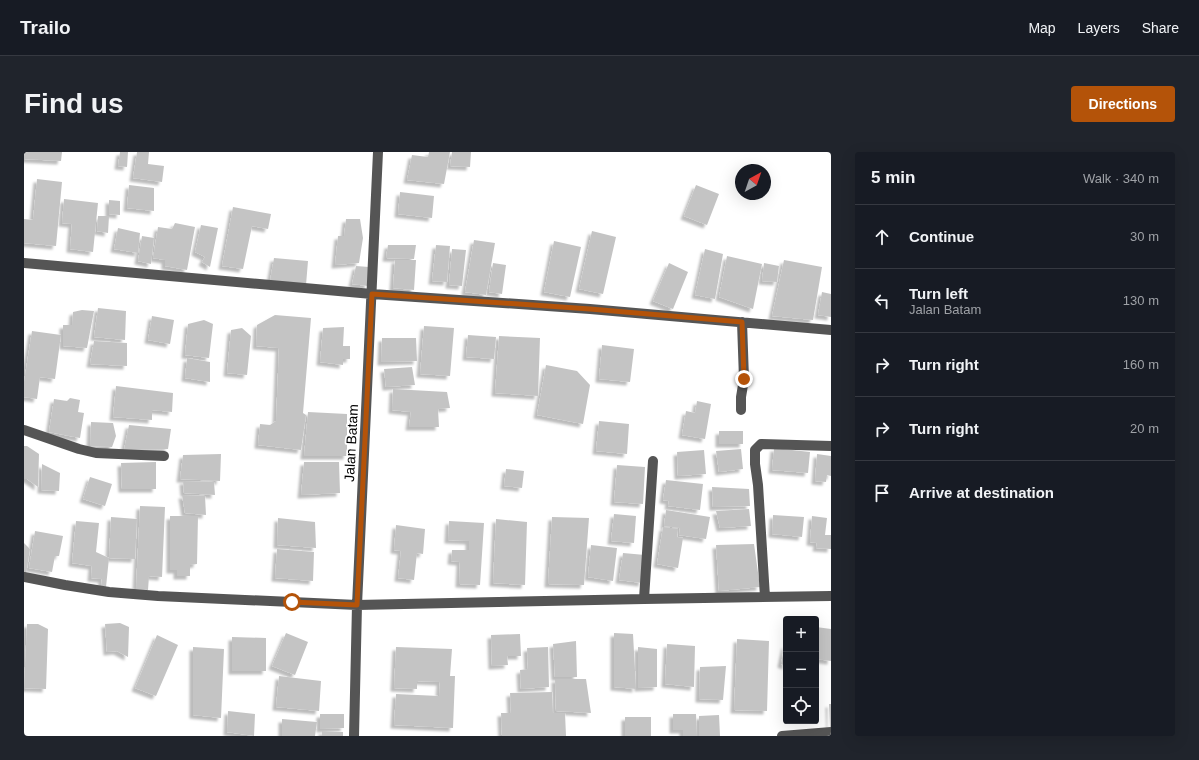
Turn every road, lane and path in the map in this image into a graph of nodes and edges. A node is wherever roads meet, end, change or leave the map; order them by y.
1 (378, 152) edge
2 (24, 263) edge
3 (372, 294) junction
4 (742, 322) junction
5 (831, 330) edge
6 (741, 410) dead end
7 (24, 430) edge
8 (831, 446) edge
9 (164, 456) dead end
10 (653, 461) dead end
11 (24, 577) edge
12 (765, 596) junction
13 (831, 596) edge
14 (644, 599) junction
15 (357, 605) junction
16 (831, 732) edge
17 (354, 736) edge
18 (782, 736) edge

1 - 3 street, Jalan Batam
2 - 3 street
3 - 4 street
3 - 15 street, Jalan Batam
4 - 5 street
4 - 6 street
7 - 9 street
8 - 12 street
10 - 14 street
11 - 15 street
12 - 13 street
12 - 14 street
14 - 15 street
15 - 17 street, Jalan Batam
16 - 18 street

